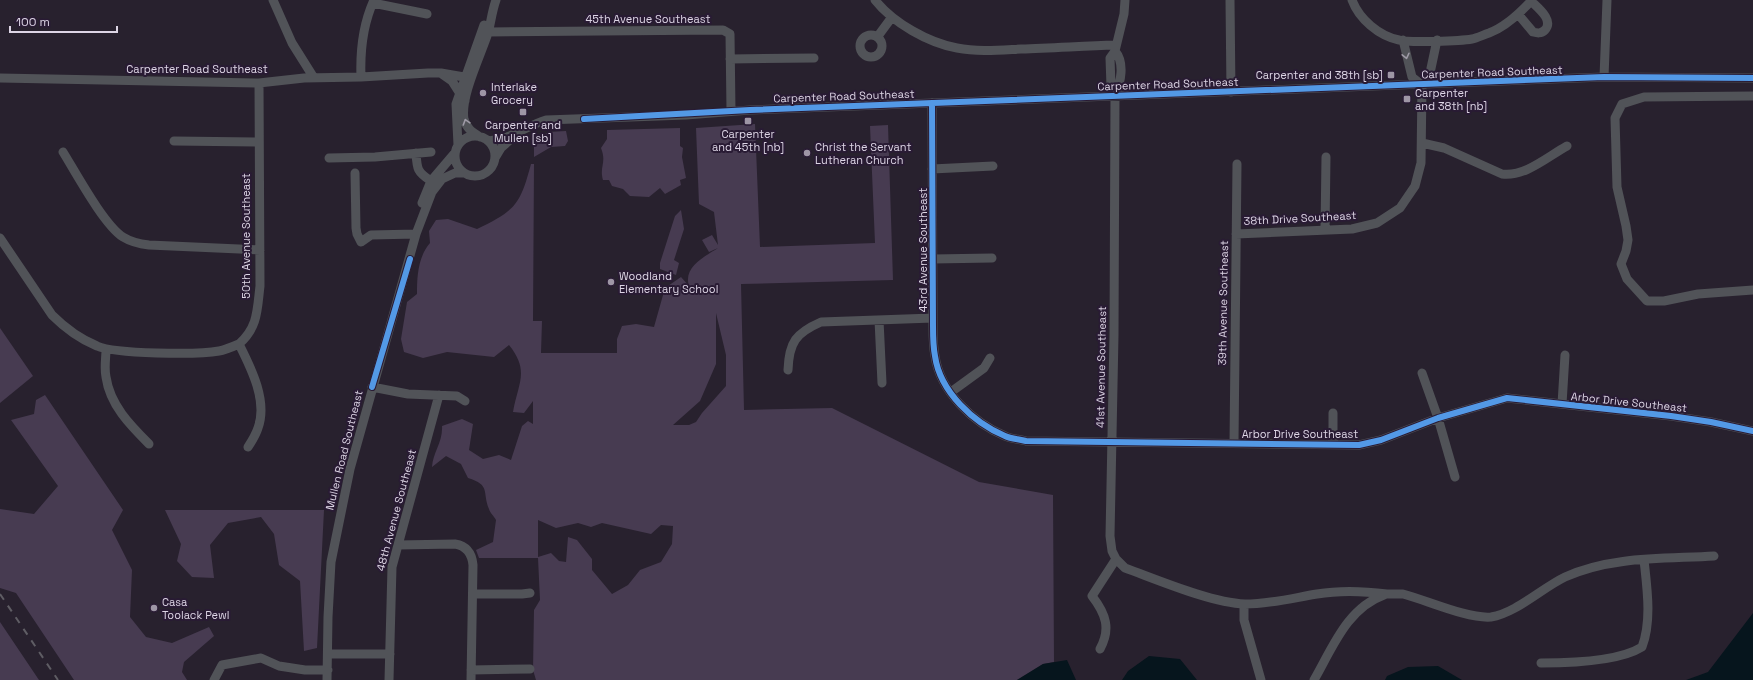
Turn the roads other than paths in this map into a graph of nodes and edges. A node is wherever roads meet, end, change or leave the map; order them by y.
1 (273, 0) edge
2 (875, 0) edge
3 (1125, 0) edge
4 (1230, 0) edge
5 (1352, 0) edge
6 (1532, 0) edge
7 (1607, 0) edge
8 (374, 2) edge
9 (495, 3) edge
10 (427, 14) dead end
11 (1518, 14) junction
12 (892, 17) junction
13 (488, 32) junction
14 (878, 36) dead end
15 (1403, 40) junction
16 (1437, 40) junction
17 (1115, 48) junction
18 (814, 58) dead end
19 (730, 59) junction
20 (441, 73) junction
21 (361, 77) junction
22 (464, 77) junction
23 (1604, 77) junction
24 (0, 78) edge
25 (314, 78) junction
26 (1753, 78) edge
27 (259, 83) junction
28 (1422, 85) junction
29 (459, 92) junction
30 (1231, 92) junction
31 (1115, 95) junction
32 (1753, 96) edge
33 (464, 101) junction
34 (932, 103) junction
35 (730, 111) junction
36 (517, 133) junction
37 (480, 137) junction
38 (174, 141) dead end
39 (488, 141) junction
40 (258, 142) junction
41 (1422, 143) junction
42 (1567, 146) dead end
43 (456, 149) junction
44 (63, 152) dead end
45 (432, 152) dead end
46 (416, 153) junction
47 (1326, 157) dead end
48 (328, 158) dead end
49 (495, 158) junction
50 (1237, 164) dead end
51 (993, 166) dead end
52 (932, 169) junction
53 (356, 173) dead end
54 (462, 173) junction
55 (431, 181) junction
56 (1325, 230) junction
57 (416, 233) junction
58 (1236, 234) junction
59 (0, 238) edge
60 (260, 250) junction
61 (992, 258) dead end
62 (933, 260) junction
63 (1753, 290) edge
64 (933, 318) junction
65 (879, 320) junction
66 (239, 344) junction
67 (106, 349) junction
68 (1565, 355) dead end
69 (990, 358) dead end
70 (788, 370) dead end
71 (1422, 373) dead end
72 (882, 383) dead end
73 (372, 387) junction
74 (951, 392) junction
75 (440, 396) junction
76 (465, 401) dead end
77 (1562, 404) junction
78 (1333, 413) dead end
79 (1438, 418) junction
80 (1753, 431) edge
81 (1112, 442) junction
82 (1234, 443) junction
83 (149, 444) dead end
84 (1333, 444) junction
85 (248, 447) dead end
86 (1455, 477) dead end
87 (398, 545) junction
88 (1714, 556) dead end
89 (1116, 559) junction
90 (1644, 560) junction
91 (530, 593) dead end
92 (472, 594) junction
93 (1387, 594) junction
94 (1244, 604) junction
95 (1100, 649) dead end
96 (328, 654) junction
97 (390, 654) junction
98 (1541, 663) dead end
99 (530, 669) dead end
100 (328, 670) junction
101 (471, 670) junction
102 (214, 680) edge
103 (328, 680) edge
104 (390, 680) edge
105 (471, 680) edge
106 (1261, 680) edge
107 (1314, 680) edge

1 - 25 street
2 - 12 street
3 - 17 street, 41st Avenue Southeast
4 - 30 street
5 - 15 street
6 - 11 street
6 - 11 street
7 - 23 street
8 - 10 street
8 - 21 street
9 - 13 street
9 - 22 street
11 - 16 street
12 - 14 street
12 - 17 street
13 - 19 street, 45th Avenue Southeast
13 - 33 street
15 - 16 street
15 -> 28 street
16 - 28 street, 38th Drive Southeast
17 - 31 street, 41st Avenue Southeast
18 - 19 street
19 - 35 street, 45th Avenue Southeast
20 - 21 street, Carpenter Road Southeast
20 - 22 street, Carpenter Road Southeast
20 - 29 street
21 - 25 street, Carpenter Road Southeast
22 - 29 street
22 - 33 street
23 - 26 street, Carpenter Road Southeast
23 - 28 street, Carpenter Road Southeast
24 - 27 street, Carpenter Road Southeast
25 - 27 street, Carpenter Road Southeast
27 - 40 street, 50th Avenue Southeast
28 - 30 street, Carpenter Road Southeast
28 - 41 street, 38th Drive Southeast
29 - 43 street
30 - 31 street, Carpenter Road Southeast
31 - 34 street, Carpenter Road Southeast
31 - 81 street, 41st Avenue Southeast
32 - 63 street
37 -> 33 street
34 - 35 street, Carpenter Road Southeast
34 - 52 street, 43rd Avenue Southeast
35 - 36 street, Carpenter Road Southeast
36 - 39 street, Carpenter Road Southeast
36 - 49 street, Carpenter Road Southeast
37 - 39 street
37 - 43 street
38 - 40 street
39 - 49 street
40 - 60 street, 50th Avenue Southeast
41 - 42 street
41 - 56 street, 38th Drive Southeast
43 - 54 street
43 - 55 street, Mullen Road Southeast
44 - 60 street
45 - 46 street
46 - 48 street
46 - 55 street
47 - 56 street
49 - 54 street
50 - 58 street, 39th Avenue Southeast
51 - 52 street
52 - 62 street, 43rd Avenue Southeast
53 - 57 street
54 - 57 street, Mullen Road Southeast
55 - 57 street, Mullen Road Southeast
56 - 58 street, 38th Drive Southeast
57 - 73 street, Mullen Road Southeast
58 - 82 street, 39th Avenue Southeast
59 - 67 street
60 - 66 street, 50th Avenue Southeast
61 - 62 street
62 - 64 street, 43rd Avenue Southeast
64 - 65 street
64 - 74 street, 43rd Avenue Southeast
65 - 70 street
65 - 72 street
66 - 67 street
66 - 85 street
67 - 83 street
68 - 77 street
69 - 74 street
71 - 79 street
73 - 75 street
73 - 96 street, Mullen Road Southeast
74 - 81 street, Arbor Drive Southeast
75 - 76 street
75 - 87 street, 48th Avenue Southeast
77 - 79 street, Arbor Drive Southeast
77 - 80 street, Arbor Drive Southeast
78 - 84 street
79 - 84 street, Arbor Drive Southeast
79 - 86 street
81 - 82 street, Arbor Drive Southeast
81 - 89 street, 41st Avenue Southeast
82 - 84 street, Arbor Drive Southeast
87 - 92 street
87 - 97 street, 48th Avenue Southeast
88 - 90 street
89 - 94 street
89 - 95 street
90 - 93 street
90 - 98 street
91 - 92 street
92 - 101 street
93 - 94 street
93 - 107 street
94 - 106 street
96 - 97 street
96 - 100 street, Mullen Road Southeast
97 - 104 street, 48th Avenue Southeast
99 - 101 street
100 - 102 street
100 - 103 street, Mullen Road Southeast
101 - 105 street

